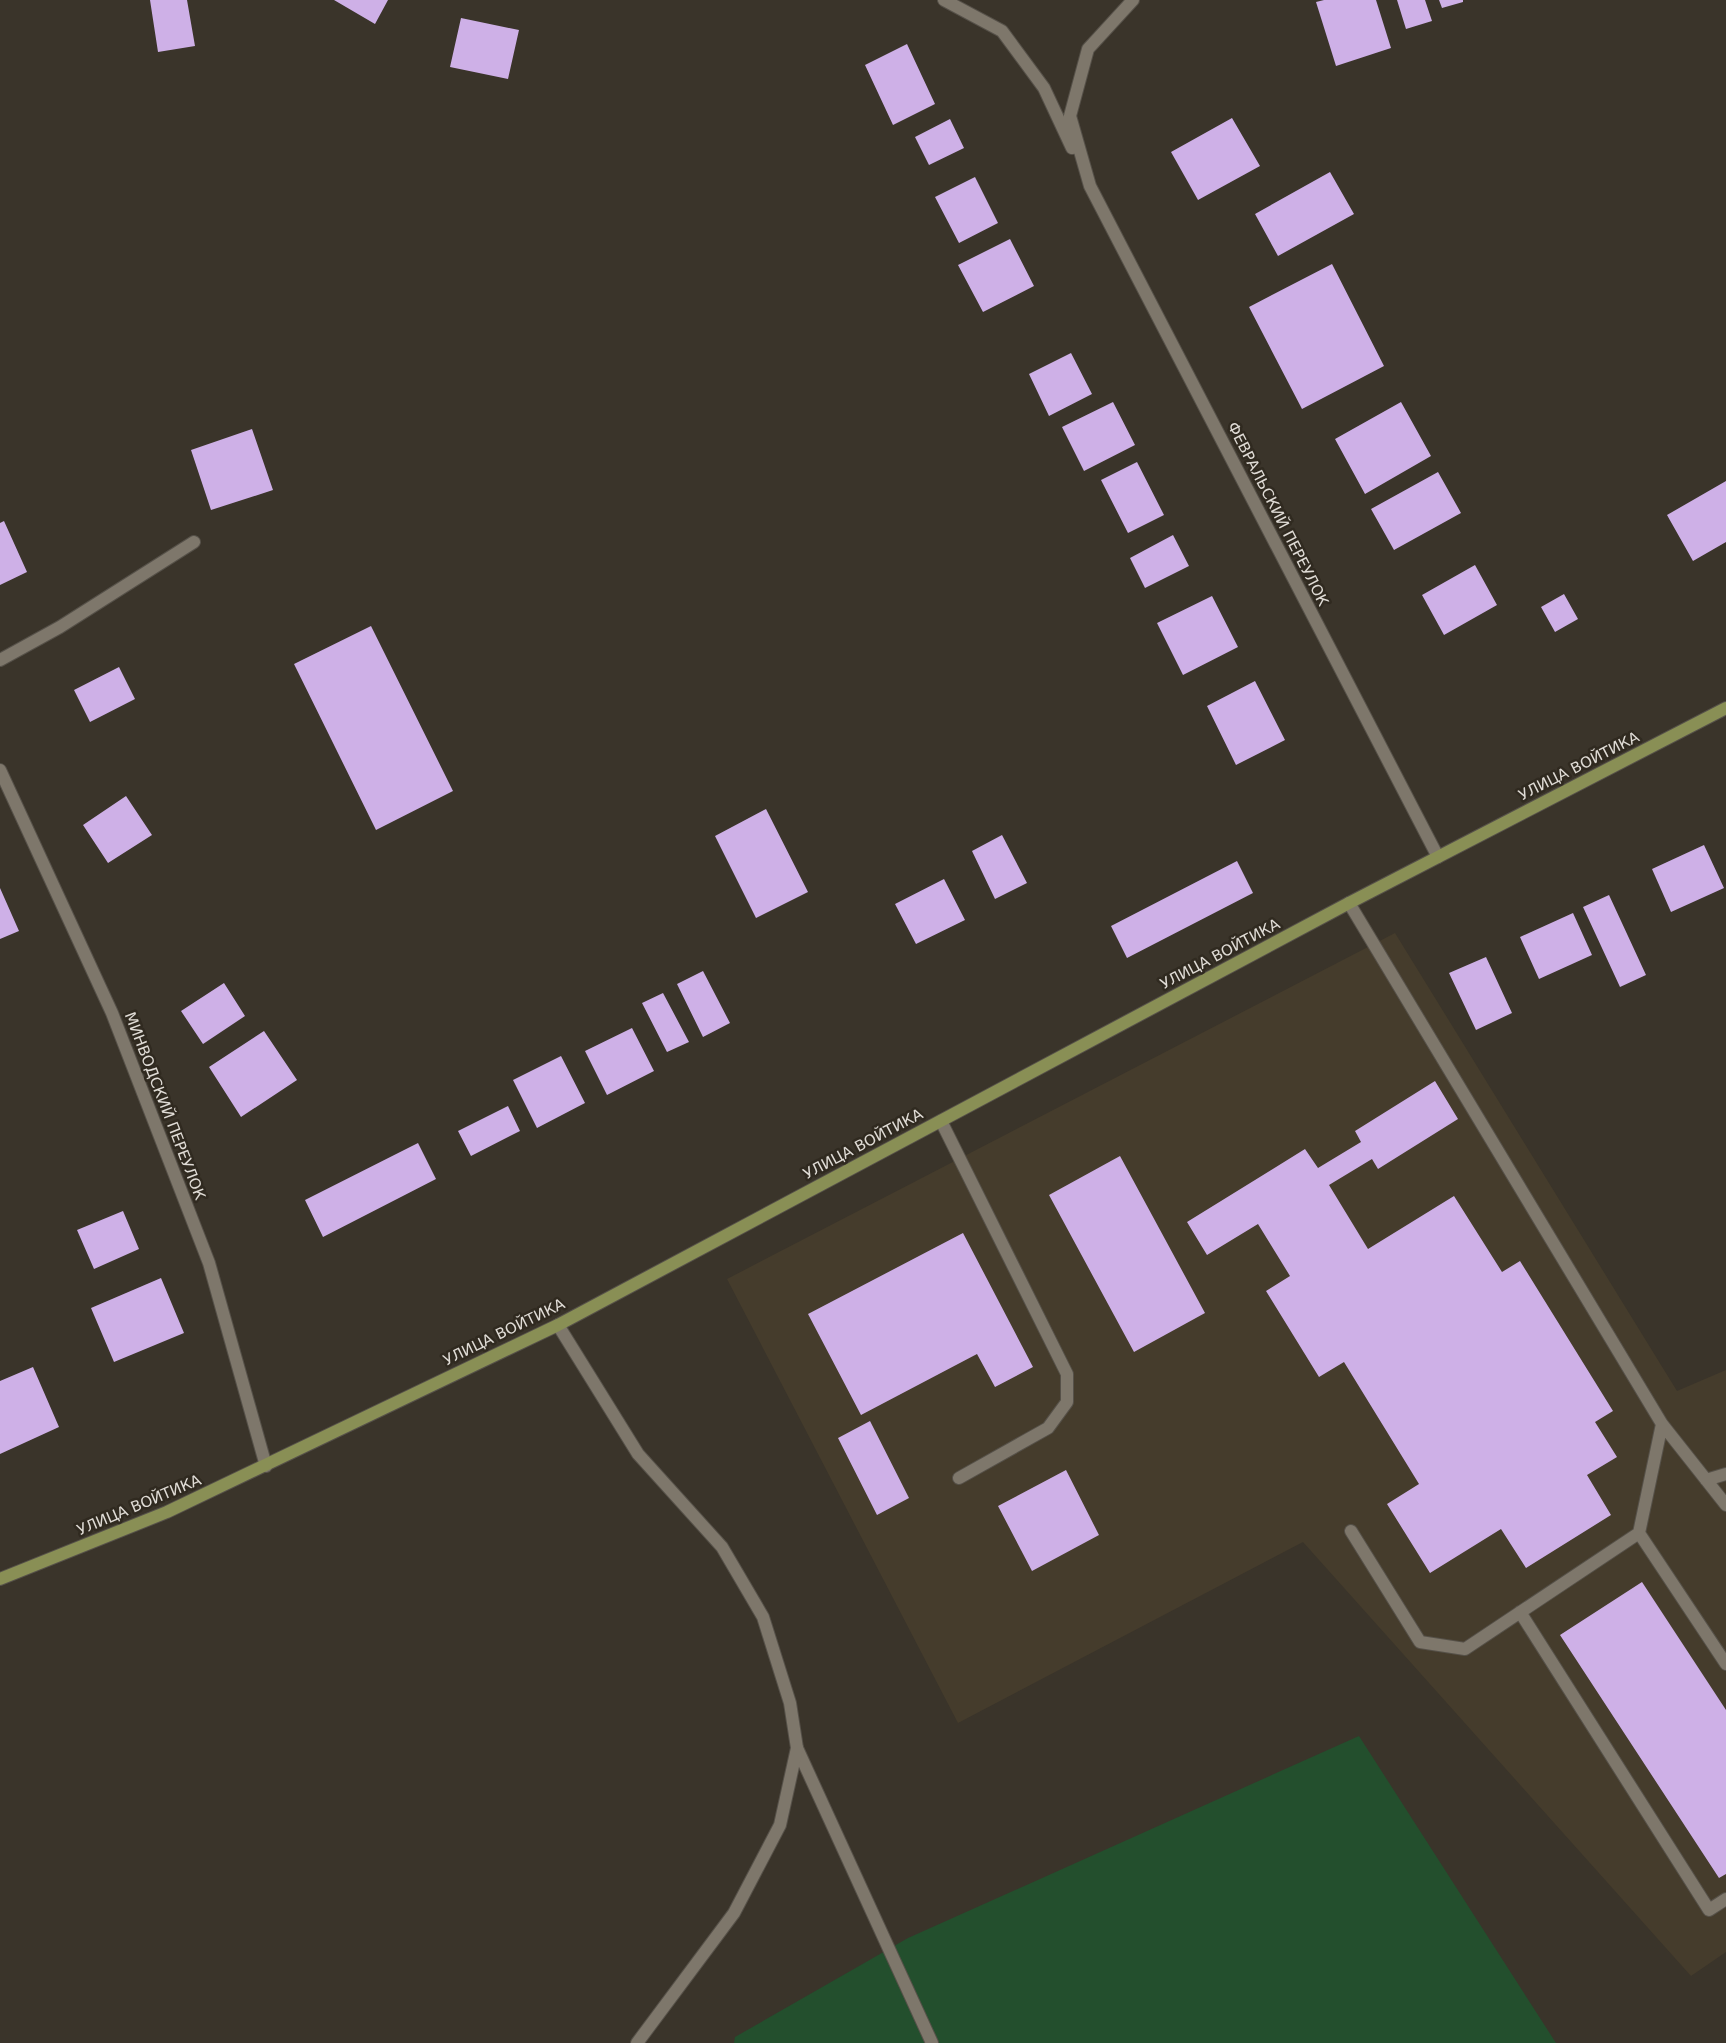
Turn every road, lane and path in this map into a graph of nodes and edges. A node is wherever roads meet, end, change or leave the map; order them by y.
1 (944, 0) edge
2 (1133, 0) edge
3 (1090, 186) junction
4 (194, 542) dead end
5 (0, 660) edge
6 (1726, 708) edge
7 (0, 770) edge
8 (1438, 857) junction
9 (1349, 903) junction
10 (941, 1121) junction
11 (558, 1325) junction
12 (1662, 1424) junction
13 (266, 1466) junction
14 (1726, 1474) edge
15 (959, 1478) dead end
16 (1706, 1480) junction
17 (1726, 1506) edge
18 (1351, 1531) dead end
19 (1639, 1532) junction
20 (0, 1579) edge
21 (1520, 1612) junction
22 (1726, 1664) edge
23 (797, 1748) junction
24 (1726, 1899) edge
25 (637, 2043) edge
26 (932, 2043) edge

1 - 3 street, ФЕВРАЛЬСКИЙ ПЕРЕУЛОК
2 - 3 street, ФЕВРАЛЬСКИЙ ПЕРЕУЛОК
3 - 8 street, ФЕВРАЛЬСКИЙ ПЕРЕУЛОК
4 - 5 street
6 - 8 main road, УЛИЦА ВОЙТИКА
7 - 13 street, МИНВОДСКИЙ ПЕРЕУЛОК
8 - 9 main road, УЛИЦА ВОЙТИКА
9 - 10 main road, УЛИЦА ВОЙТИКА
9 - 12 street
10 - 11 main road, УЛИЦА ВОЙТИКА
10 - 15 street
11 - 13 main road, УЛИЦА ВОЙТИКА
11 - 23 street
12 - 16 street
12 - 19 street
13 - 20 main road, УЛИЦА ВОЙТИКА
14 - 16 street
16 - 17 street
18 - 21 street
19 - 21 street
19 - 22 street
21 - 24 street
23 - 25 street
23 - 26 street

